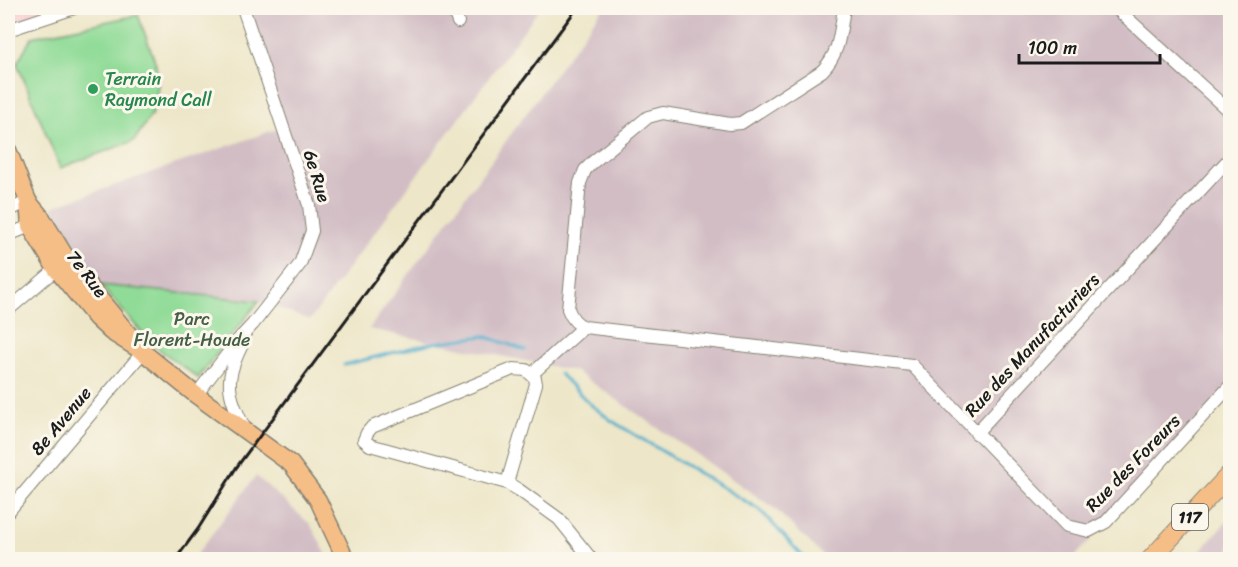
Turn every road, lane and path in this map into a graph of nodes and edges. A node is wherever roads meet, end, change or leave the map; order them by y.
1 (74, 8) edge
2 (243, 8) edge
3 (453, 8) edge
4 (844, 8) edge
5 (1116, 8) edge
6 (458, 22) dead end
7 (8, 30) edge
8 (1230, 112) edge
9 (8, 150) edge
10 (1230, 158) edge
11 (28, 201) junction
12 (8, 212) edge
13 (30, 226) junction
14 (8, 235) edge
15 (62, 264) junction
16 (8, 310) edge
17 (253, 324) junction
18 (584, 327) junction
19 (143, 352) junction
20 (532, 374) junction
21 (1230, 386) edge
22 (196, 395) junction
23 (245, 430) junction
24 (976, 433) junction
25 (1230, 474) edge
26 (507, 483) junction
27 (8, 512) edge
28 (346, 560) edge
29 (592, 560) edge
30 (1150, 560) edge

1 - 7 street
2 - 17 street, 6e Rue
3 - 6 street
4 - 18 street
5 - 8 street
9 - 11 main road, 7e Rue
10 - 24 street, Rue des Manufacturiers
11 - 12 street
11 - 13 main road, 7e Rue
11 - 15 main road, 7e Rue
13 - 14 street
13 - 15 main road, 7e Rue
15 - 16 street
15 - 19 main road, 7e Rue
17 - 22 street, 6e Rue
17 - 23 street
18 - 20 street
18 - 24 street, Rue des Manufacturiers
19 - 22 main road, 7e Rue
19 - 27 street, 8e Avenue
20 - 26 street
20 - 26 street
21 - 24 street, Rue des Foreurs
22 - 23 main road, 7e Rue
23 - 28 main road, 7e Rue
25 - 30 highway, 117
26 - 29 street

